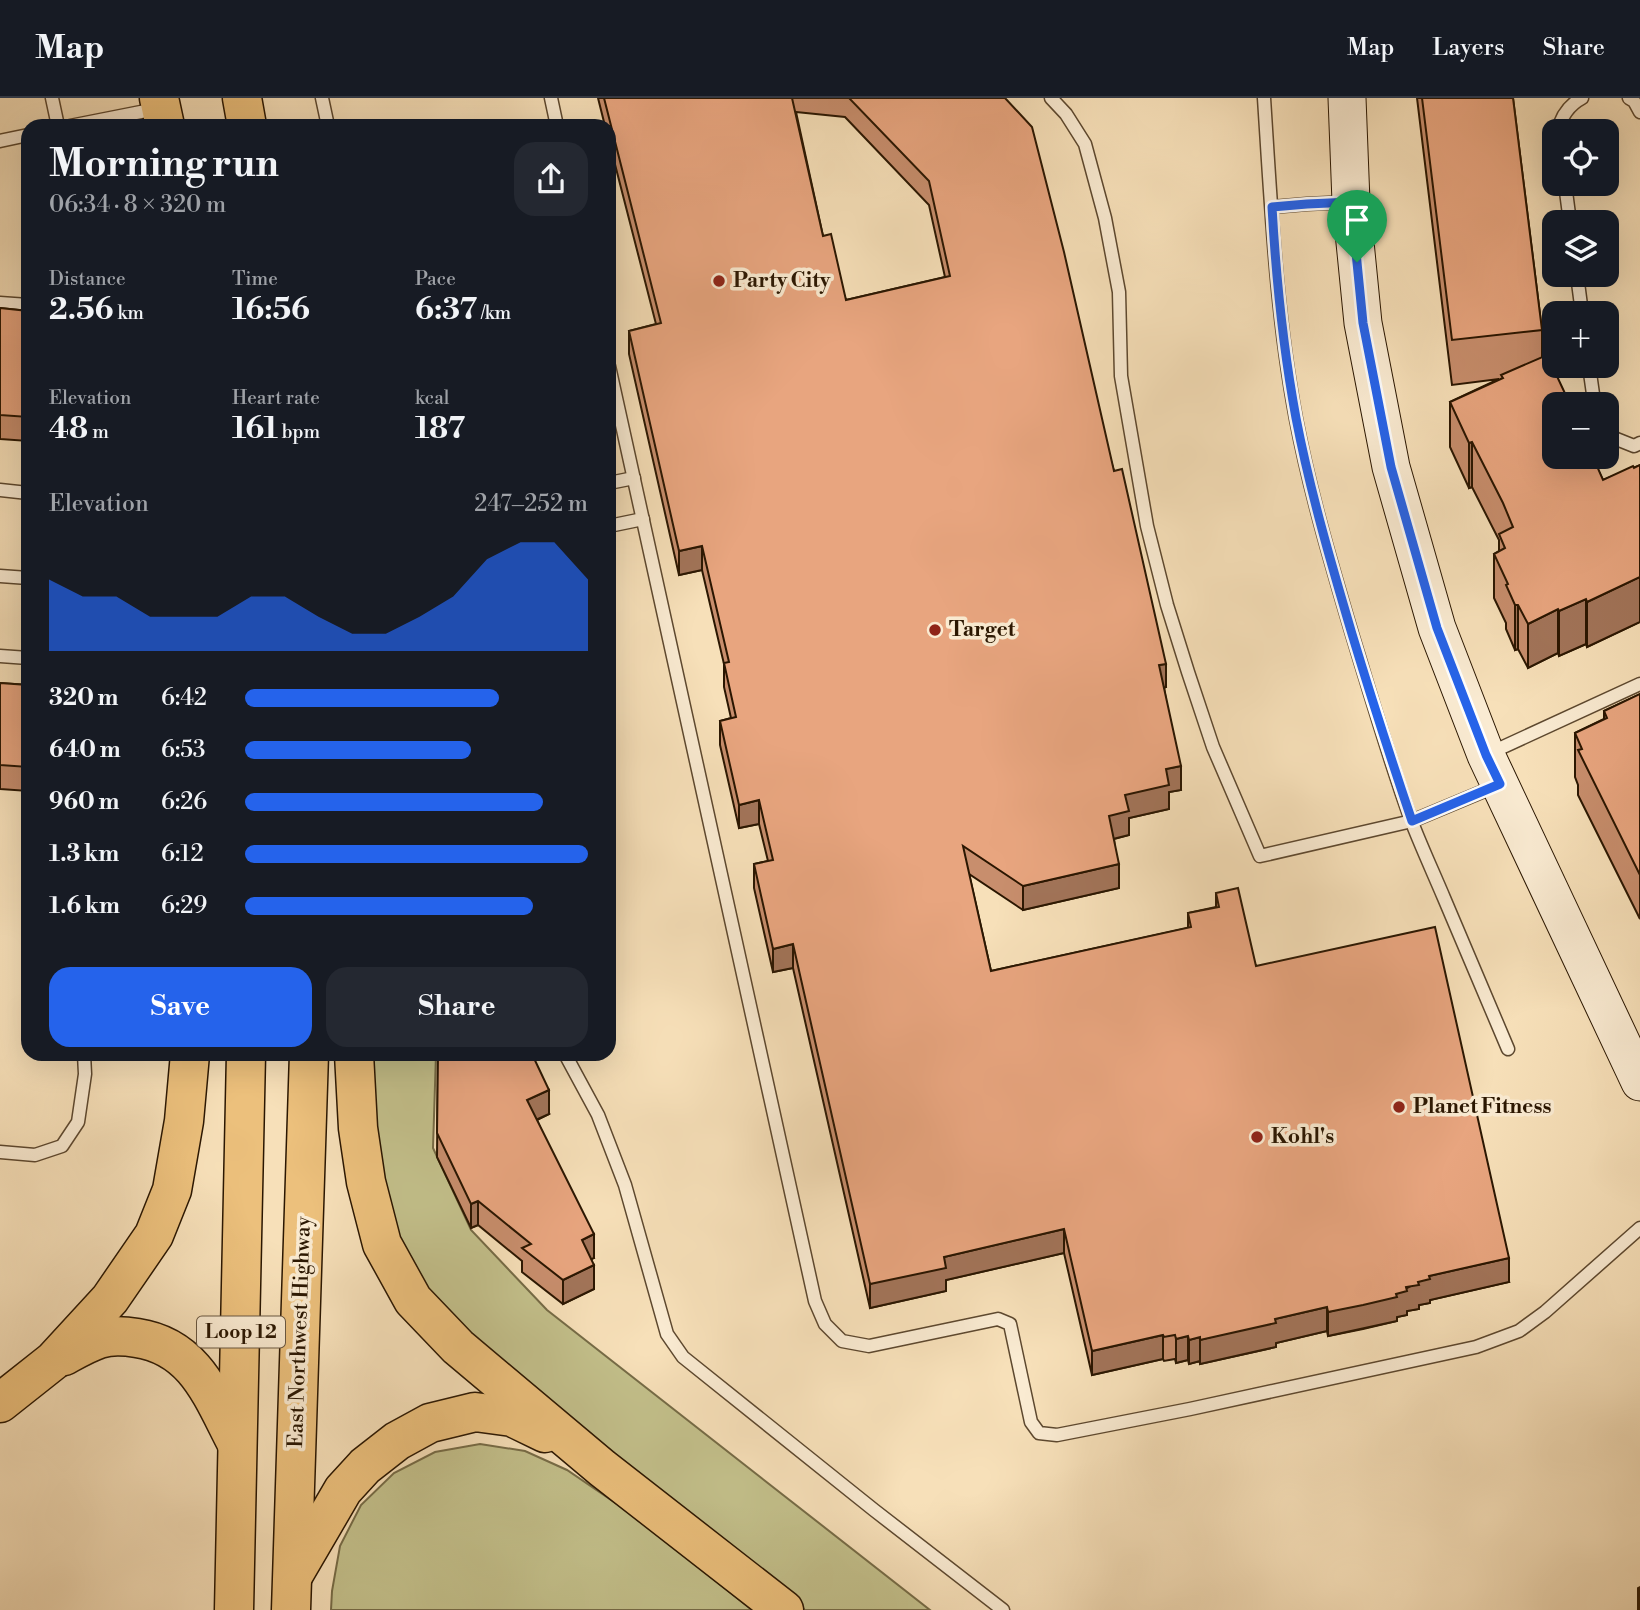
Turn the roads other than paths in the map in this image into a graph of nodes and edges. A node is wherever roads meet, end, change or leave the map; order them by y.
1 (52, 98) edge
2 (242, 98) edge
3 (322, 98) edge
4 (551, 98) edge
5 (1051, 98) edge
6 (1264, 98) edge
7 (1347, 98) edge
8 (1582, 98) edge
9 (1629, 98) edge
10 (162, 111) edge
11 (1640, 112) edge
12 (56, 119) edge
13 (113, 119) edge
14 (246, 119) edge
15 (326, 119) edge
16 (556, 119) edge
17 (1562, 119) edge
18 (21, 136) edge
19 (0, 141) edge
20 (1351, 202) junction
21 (1272, 207) junction
22 (0, 303) edge
23 (21, 304) edge
24 (616, 397) edge
25 (1619, 440) edge
26 (1640, 443) edge
27 (634, 478) junction
28 (616, 482) edge
29 (0, 491) edge
30 (21, 492) edge
31 (643, 519) junction
32 (616, 525) edge
33 (0, 576) edge
34 (21, 578) edge
35 (0, 656) edge
36 (21, 658) edge
37 (1640, 684) edge
38 (1493, 770) junction
39 (1412, 821) junction
40 (1508, 1049) dead end
41 (85, 1061) edge
42 (189, 1061) edge
43 (246, 1061) edge
44 (309, 1061) edge
45 (354, 1061) edge
46 (569, 1061) edge
47 (1640, 1082) edge
48 (0, 1152) edge
49 (1640, 1228) edge
50 (53, 1361) junction
51 (0, 1403) edge
52 (239, 1448) junction
53 (602, 1468) junction
54 (291, 1595) edge
55 (234, 1610) edge
56 (784, 1610) edge
57 (1003, 1610) edge

1 - 12 lane
2 - 14 main road
3 - 15 lane
4 - 16 lane
5 - 39 lane
6 - 21 lane
7 - 20 street
8 - 17 lane
9 - 11 lane
10 - 13 lane
18 - 19 lane
20 - 21 lane
20 - 38 street
21 - 39 lane
22 - 23 lane
24 - 27 lane
25 - 26 lane
27 - 28 lane
27 - 31 lane
29 - 30 lane
31 - 32 lane
31 - 49 lane
33 - 34 lane
35 - 36 lane
37 - 38 lane
38 - 39 lane
38 - 47 street
39 - 40 lane
41 - 48 lane
42 - 50 main road
43 - 52 main road, Loop 12
44 - 54 main road, East Northwest Highway / Loop 12
45 - 53 main road
46 - 57 lane
50 - 51 main road
50 - 52 main road
52 - 55 main road, Loop 12
53 - 54 main road
53 - 56 main road

